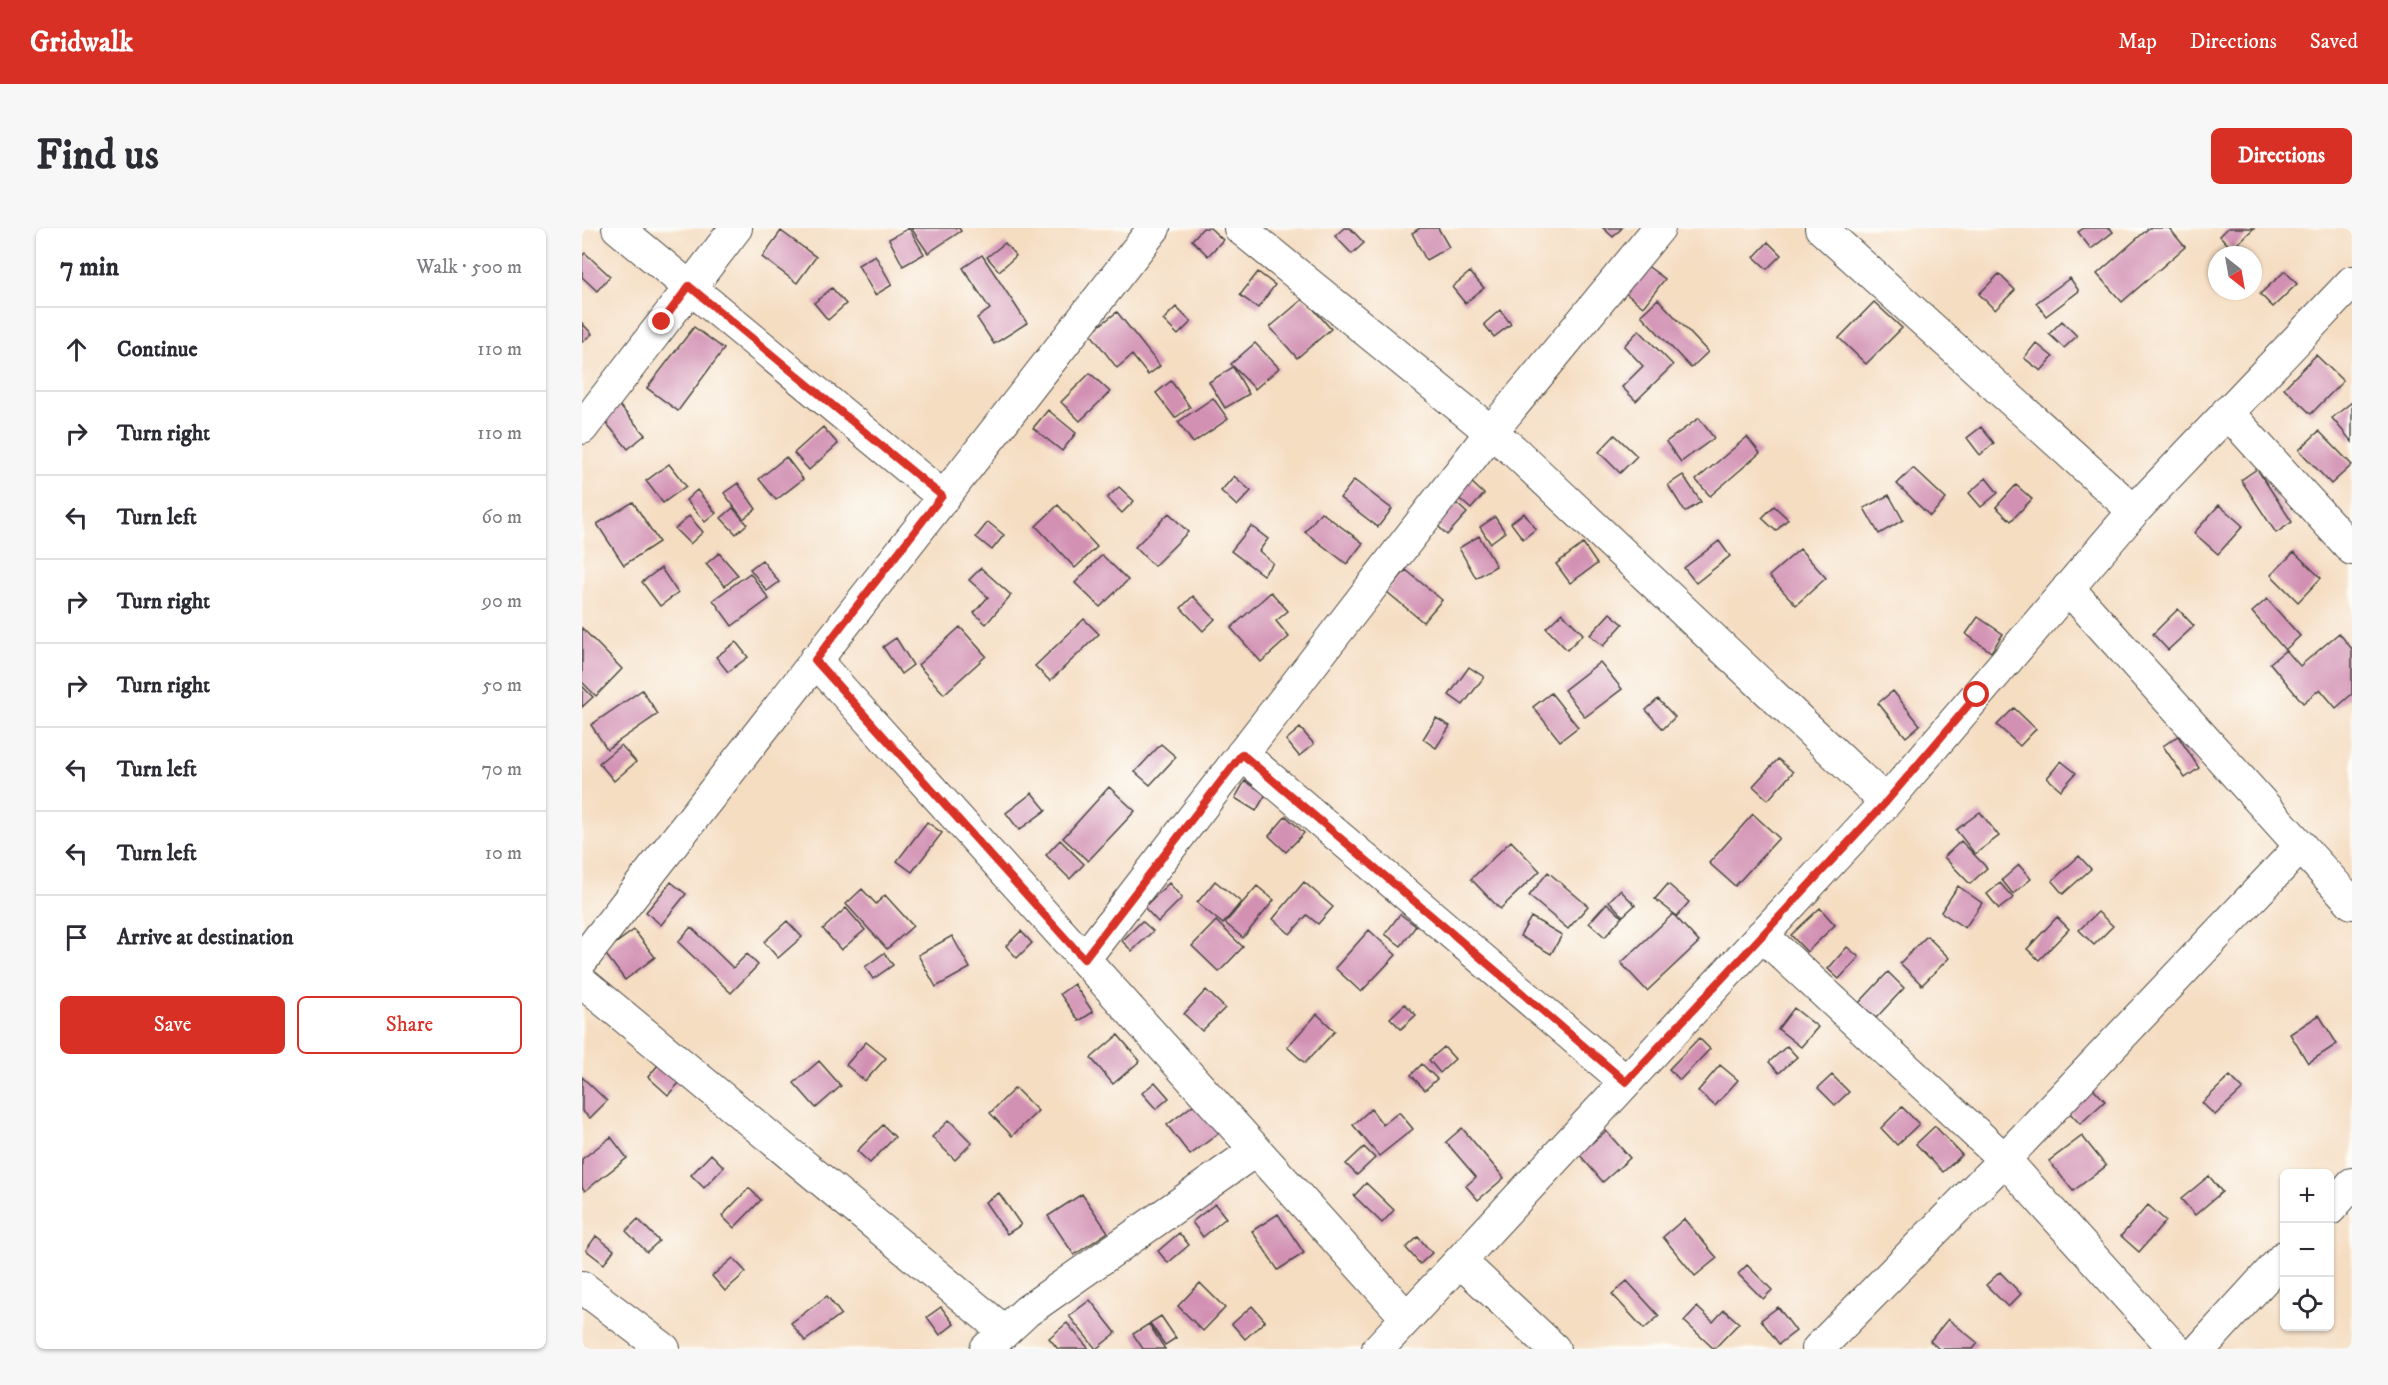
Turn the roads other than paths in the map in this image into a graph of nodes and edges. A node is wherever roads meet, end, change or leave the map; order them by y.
1 (618, 228) edge
2 (736, 228) edge
3 (1154, 228) edge
4 (1240, 228) edge
5 (1659, 228) edge
6 (1821, 228) edge
7 (2352, 282) edge
8 (689, 286) junction
9 (2227, 412) junction
10 (582, 428) edge
11 (1491, 432) junction
12 (942, 496) junction
13 (2134, 511) junction
14 (2352, 549) edge
15 (2068, 588) junction
16 (815, 660) junction
17 (1242, 754) junction
18 (1886, 802) junction
19 (2301, 846) junction
20 (2352, 903) edge
21 (1762, 935) junction
22 (1084, 959) junction
23 (582, 960) edge
24 (582, 982) edge
25 (1626, 1082) junction
26 (1256, 1150) junction
27 (2004, 1159) junction
28 (2352, 1184) edge
29 (2334, 1204) edge
30 (1460, 1261) junction
31 (2280, 1261) edge
32 (582, 1287) edge
33 (1407, 1318) junction
34 (995, 1340) edge
35 (664, 1349) edge
36 (1378, 1349) edge
37 (1554, 1349) edge
38 (1818, 1349) edge
39 (2175, 1349) edge
40 (2199, 1349) edge

1 - 8 street
2 - 8 street
3 - 12 street
4 - 11 street
5 - 11 street
6 - 13 street
7 - 9 street
8 - 10 street
8 - 12 street
9 - 13 street
9 - 14 street
11 - 17 street
11 - 18 street
12 - 16 street
13 - 15 street
15 - 18 street
15 - 19 street
16 - 22 street
16 - 23 street
17 - 22 street
17 - 25 street
18 - 21 street
19 - 20 street
19 - 27 street
21 - 25 street
21 - 27 street
22 - 26 street
24 - 34 street
25 - 30 street
26 - 33 street
26 - 34 street
27 - 38 street
27 - 39 street
28 - 29 street
30 - 33 street
30 - 37 street
31 - 40 street
32 - 35 street
33 - 36 street

